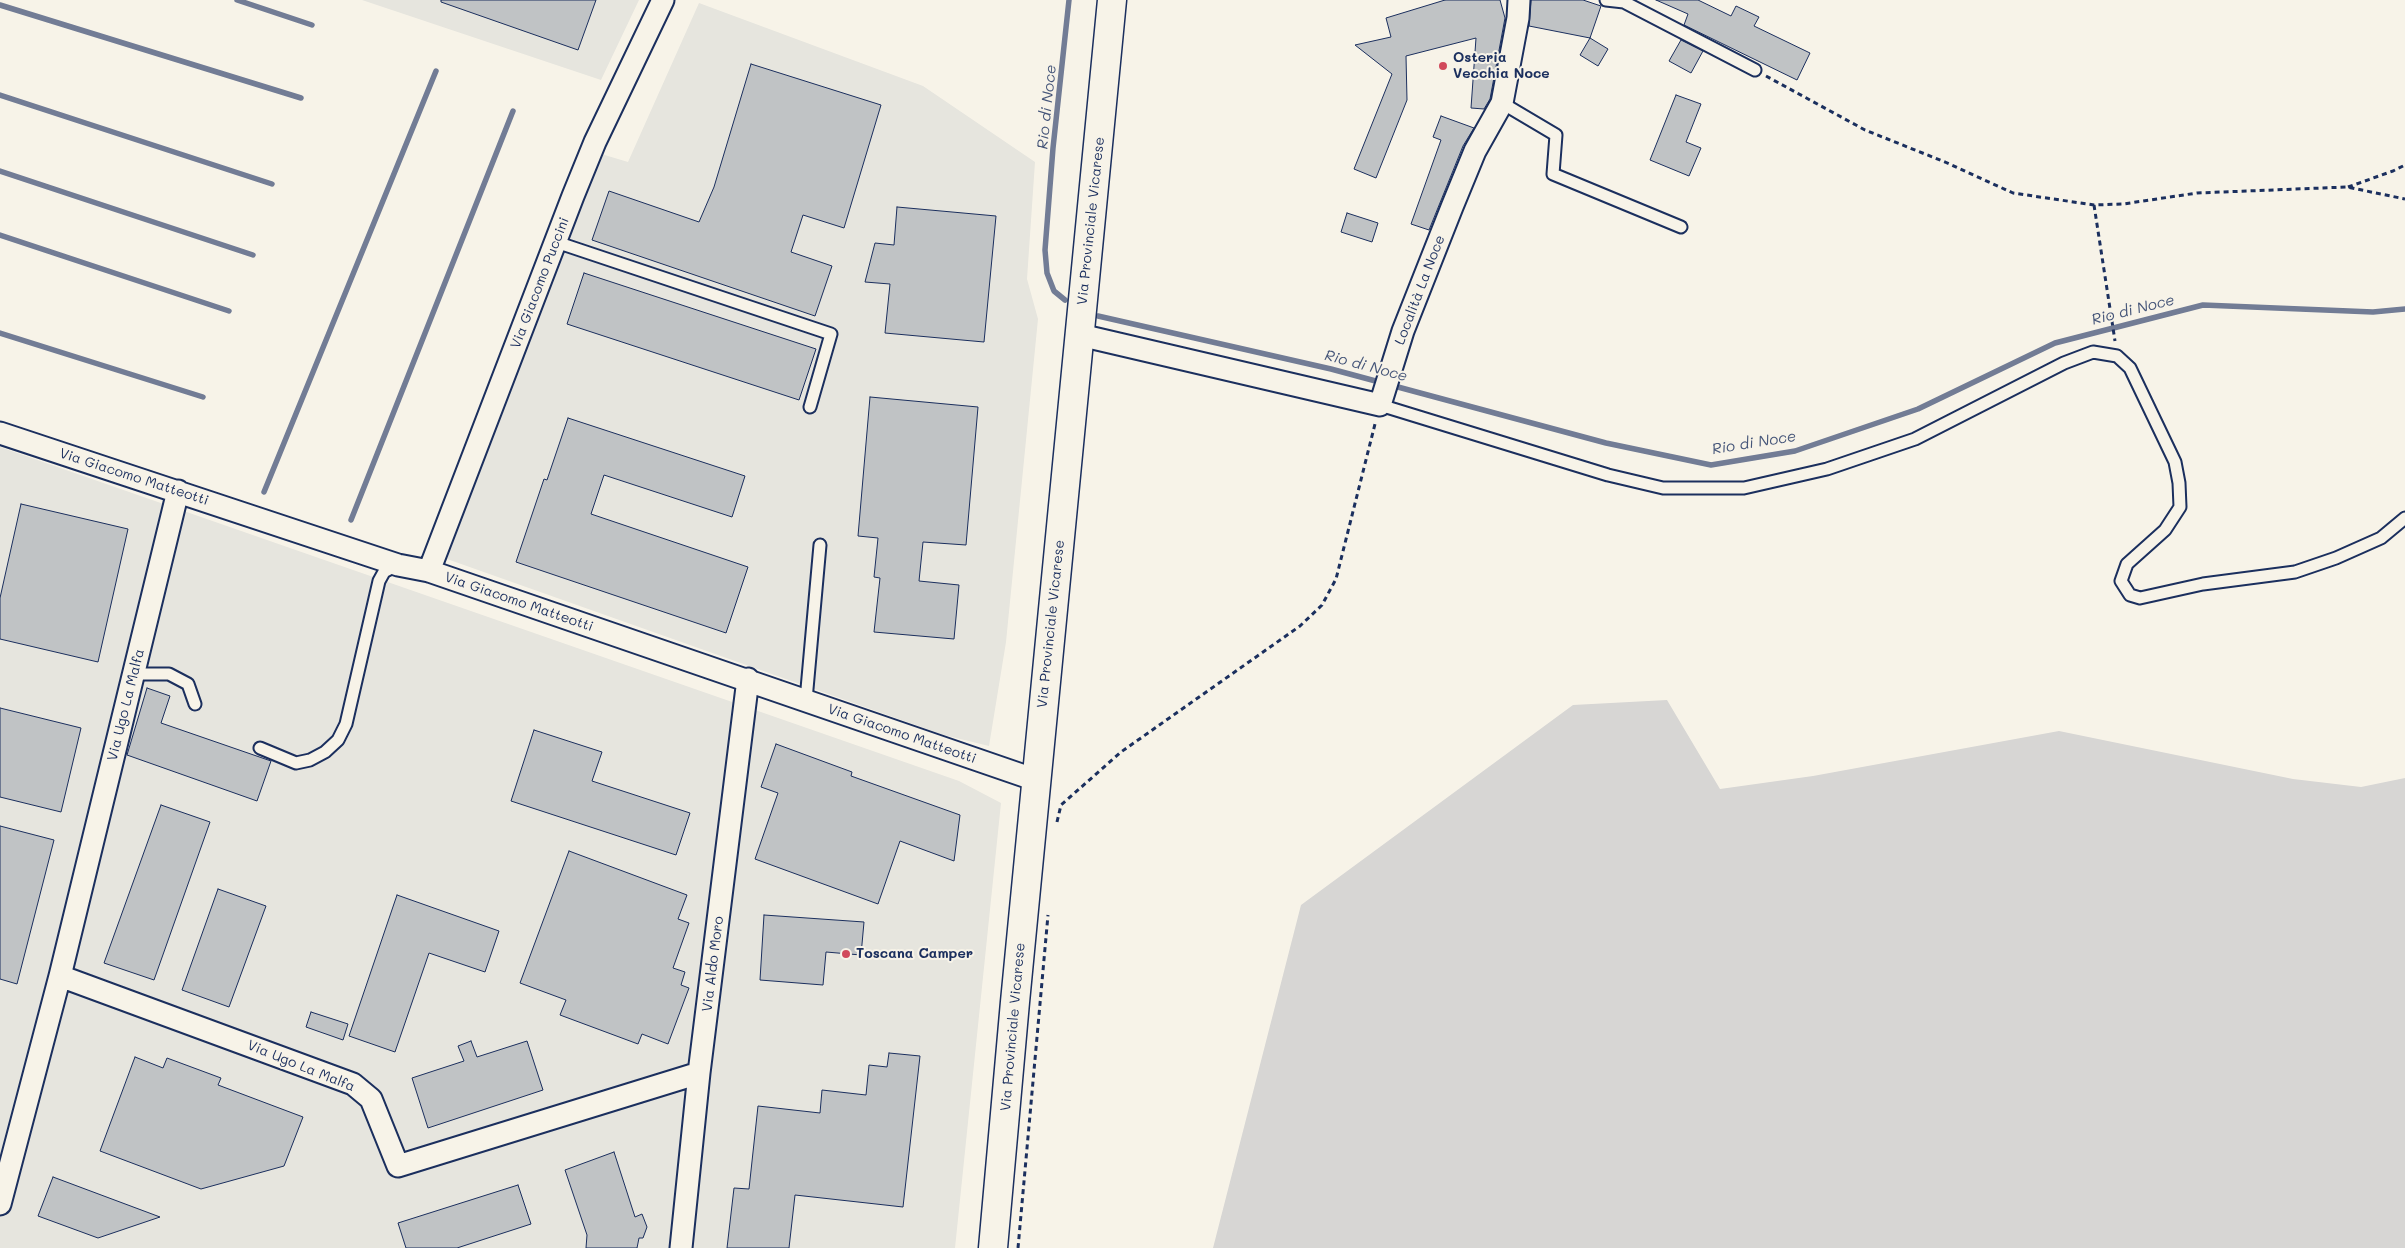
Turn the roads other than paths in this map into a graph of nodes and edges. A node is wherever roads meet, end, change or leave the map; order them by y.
1 (663, 0) edge
2 (1112, 0) edge
3 (1519, 0) edge
4 (1606, 0) edge
5 (1755, 70) road end
6 (1502, 103) junction
7 (1681, 227) dead end
8 (556, 242) junction
9 (1080, 335) junction
10 (1384, 392) junction
11 (810, 407) dead end
12 (0, 433) edge
13 (178, 491) junction
14 (2405, 518) edge
15 (820, 545) dead end
16 (398, 565) junction
17 (429, 572) junction
18 (133, 674) junction
19 (748, 679) junction
20 (806, 700) junction
21 (195, 704) dead end
22 (260, 748) dead end
23 (1036, 780) junction
24 (60, 976) junction
25 (699, 1073) junction
26 (0, 1204) edge
27 (680, 1248) edge
28 (993, 1248) edge

1 - 8 street, Via Giacomo Puccini
2 - 9 main road, Via Provinciale Vicarese
3 - 6 street, Località La Noce
4 - 5 lane
6 - 7 lane
6 - 10 street, Località La Noce
8 - 11 lane
8 - 17 street, Via Giacomo Puccini
9 - 10 street
9 - 23 main road, Via Provinciale Vicarese
10 - 14 lane
12 - 13 street, Via Giacomo Matteotti
13 - 16 street, Via Giacomo Matteotti
13 - 18 street, Via Ugo La Malfa
15 - 20 lane
16 - 17 street, Via Giacomo Matteotti
16 - 22 lane
17 - 19 street, Via Giacomo Matteotti
18 - 21 lane
18 - 24 street, Via Ugo La Malfa
19 - 20 street, Via Giacomo Matteotti
19 - 25 street, Via Aldo Moro
20 - 23 street, Via Giacomo Matteotti
23 - 28 main road, Via Provinciale Vicarese
24 - 25 street, Via Ugo La Malfa
24 - 26 street, Via Ugo La Malfa
25 - 27 street, Via Aldo Moro

